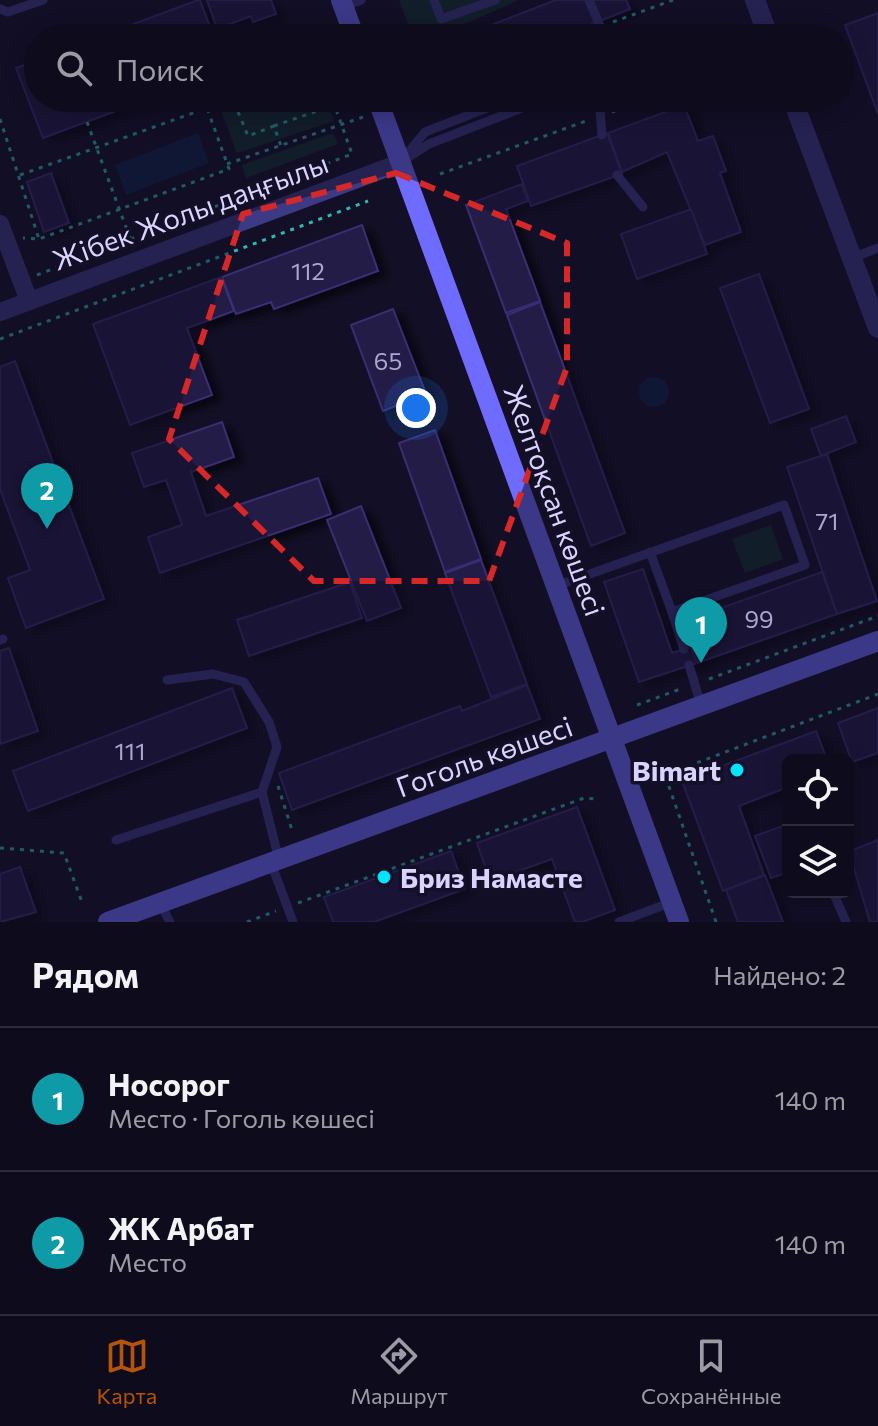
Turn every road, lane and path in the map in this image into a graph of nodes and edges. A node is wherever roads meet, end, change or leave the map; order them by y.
1 (43, 0) edge
2 (434, 0) edge
3 (495, 0) edge
4 (589, 0) edge
5 (673, 0) edge
6 (755, 0) edge
7 (349, 2) edge
8 (0, 9) edge
9 (352, 24) edge
10 (599, 24) edge
11 (608, 24) edge
12 (764, 24) edge
13 (196, 112) edge
14 (208, 112) edge
15 (238, 112) edge
16 (314, 112) edge
17 (337, 112) edge
18 (382, 112) edge
19 (477, 112) edge
20 (512, 112) edge
21 (600, 112) edge
22 (611, 112) edge
23 (797, 112) edge
24 (366, 116) dead end
25 (600, 116) junction
26 (0, 119) edge
27 (87, 122) dead end
28 (342, 125) junction
29 (274, 126) junction
30 (602, 135) dead end
31 (281, 146) junction
32 (95, 148) junction
33 (400, 163) junction
34 (227, 164) junction
35 (440, 174) dead end
36 (20, 175) junction
37 (617, 175) dead end
38 (368, 201) dead end
39 (643, 207) dead end
40 (118, 209) junction
41 (2, 230) edge
42 (130, 238) junction
43 (39, 239) junction
44 (878, 248) edge
45 (852, 258) junction
46 (139, 260) junction
47 (22, 282) junction
48 (29, 301) junction
49 (0, 312) edge
50 (878, 328) edge
51 (0, 339) edge
52 (650, 552) junction
53 (556, 586) junction
54 (672, 612) junction
55 (878, 616) edge
56 (878, 641) edge
57 (684, 649) dead end
58 (689, 665) dead end
59 (167, 680) dead end
60 (694, 684) junction
61 (878, 694) edge
62 (637, 705) dead end
63 (701, 705) junction
64 (612, 739) junction
65 (272, 767) junction
66 (262, 792) junction
67 (596, 799) dead end
68 (292, 830) dead end
69 (116, 840) dead end
70 (0, 848) edge
71 (275, 861) junction
72 (836, 898) edge
73 (672, 902) junction
74 (160, 903) junction
75 (83, 905) dead end
76 (287, 907) junction
77 (108, 922) edge
78 (170, 922) edge
79 (247, 922) edge
80 (293, 922) edge
81 (619, 922) edge
82 (679, 922) edge
83 (716, 922) edge
84 (846, 922) edge

1 - 8 lane
2 - 3 lane
4 - 10 lane
5 - 11 path
6 - 12 street
7 - 9 main road
13 - 32 path
14 - 34 path
15 - 29 path
16 - 29 path
17 - 28 path
18 - 33 main road, Желтоқсан көшесі
19 - 33 lane
20 - 33 lane, Жібек Жолы даңғылы
21 - 25 lane
22 - 25 path
23 - 45 street
24 - 28 path
25 - 30 lane
25 - 35 path
26 - 36 path
27 - 32 path
28 - 31 path
28 - 42 path
29 - 31 path
31 - 34 path
32 - 36 path
32 - 40 path
33 - 46 street, Жібек Жолы даңғылы
33 - 53 main road, Желтоқсан көшесі
34 - 40 path
36 - 43 path
37 - 39 lane
38 - 51 path
40 - 42 path
40 - 43 path
41 - 43 path
41 - 47 street
42 - 46 path
42 - 47 path
44 - 45 lane
45 - 50 street
46 - 48 street, Жібек Жолы даңғылы
47 - 48 street
48 - 49 street, Жібек Жолы даңғылы
52 - 53 lane
52 - 54 lane
52 - 54 lane
53 - 64 main road, Желтоқсан көшесі
54 - 57 lane
55 - 60 path
56 - 63 main road, Гоголь көшесі
58 - 60 lane
59 - 65 lane
60 - 62 path
60 - 63 lane
61 - 83 path
63 - 64 main road, Гоголь көшесі
64 - 71 main road, Гоголь көшесі
64 - 73 main road, Желтоқсан көшесі
65 - 66 lane
65 - 68 path
66 - 69 lane
66 - 71 lane
67 - 76 path
70 - 75 path
71 - 74 main road, Гоголь көшесі
71 - 76 lane
72 - 84 lane
73 - 81 lane
73 - 82 main road, Желтоқсан көшесі
74 - 77 main road, Гоголь көшесі
74 - 78 lane
76 - 79 path
76 - 80 lane

